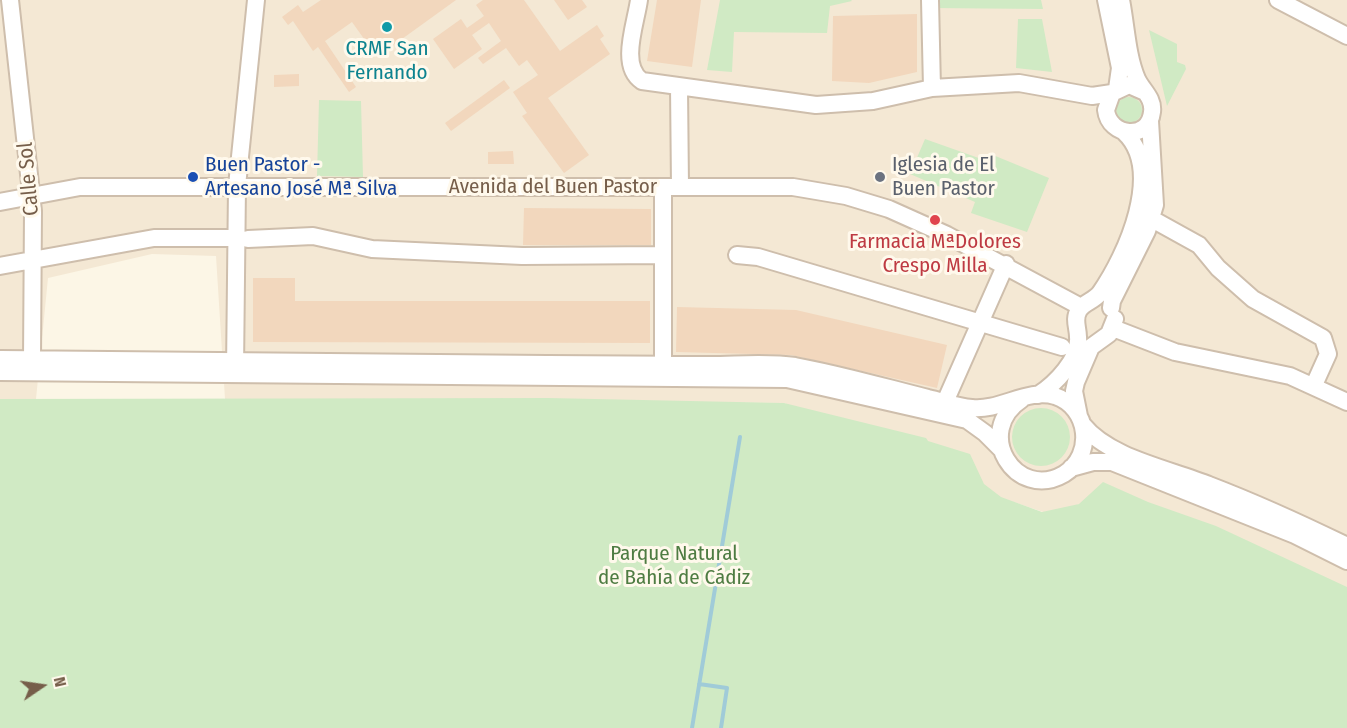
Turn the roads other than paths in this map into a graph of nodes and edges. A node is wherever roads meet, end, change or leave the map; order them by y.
1 (10, 0) edge
2 (256, 0) edge
3 (639, 0) edge
4 (930, 0) edge
5 (1106, 0) edge
6 (1121, 0) edge
7 (1278, 0) edge
8 (7, 34) edge
9 (1347, 36) edge
10 (679, 87) junction
11 (932, 88) junction
12 (1114, 91) junction
13 (1145, 92) junction
14 (1092, 96) junction
15 (1106, 116) junction
16 (1150, 121) junction
17 (1124, 132) junction
18 (237, 186) junction
19 (671, 187) junction
20 (32, 195) junction
21 (0, 202) edge
22 (1152, 219) junction
23 (242, 238) junction
24 (663, 255) junction
25 (737, 255) dead end
26 (16, 263) edge
27 (1006, 264) junction
28 (0, 276) edge
29 (1086, 304) junction
30 (1111, 308) junction
31 (980, 322) junction
32 (1077, 327) junction
33 (1113, 328) junction
34 (1100, 340) junction
35 (1062, 347) dead end
36 (0, 359) edge
37 (32, 359) junction
38 (663, 365) junction
39 (235, 368) junction
40 (0, 372) edge
41 (1314, 386) junction
42 (1030, 397) junction
43 (945, 402) junction
44 (1347, 402) edge
45 (1081, 421) junction
46 (1001, 449) junction
47 (1071, 468) junction
48 (1347, 546) edge
49 (1347, 561) edge

1 - 8 street, Calle Sol
2 - 18 street
3 - 10 street
4 - 11 street
5 - 12 street
6 - 13 street
7 - 9 street
8 - 20 street, Calle Sol
10 - 11 street
10 - 19 street
11 - 14 street
12 - 13 street
12 - 14 street
12 - 15 street
13 - 16 street
14 - 15 street
15 - 17 street
16 - 17 street
16 - 22 street
17 - 29 street
18 - 19 street, Avenida del Buen Pastor
18 - 20 street, Avenida del Buen Pastor
18 - 23 street
19 - 24 street
19 - 27 street, Avenida del Buen Pastor
20 - 21 street, Avenida del Buen Pastor
20 - 26 street, Calle Sol
22 - 30 street
22 - 41 street
23 - 24 street
23 - 26 street
23 - 39 street
24 - 38 street
25 - 31 street
26 - 28 street
26 - 37 street, Calle Sol
27 - 29 street, Avenida del Buen Pastor
27 - 31 street
29 - 30 street
29 - 32 street
30 - 33 street
31 - 35 street
31 - 43 street
32 - 34 street
32 - 42 street
33 - 34 street
33 - 41 street
34 - 45 street
36 - 37 street
37 - 39 street
38 - 39 street
38 - 43 street
39 - 40 street
39 - 46 street
41 - 44 street
42 - 43 street
42 - 45 street
42 - 46 street
45 - 47 street
45 - 48 street
46 - 47 street
47 - 49 street

